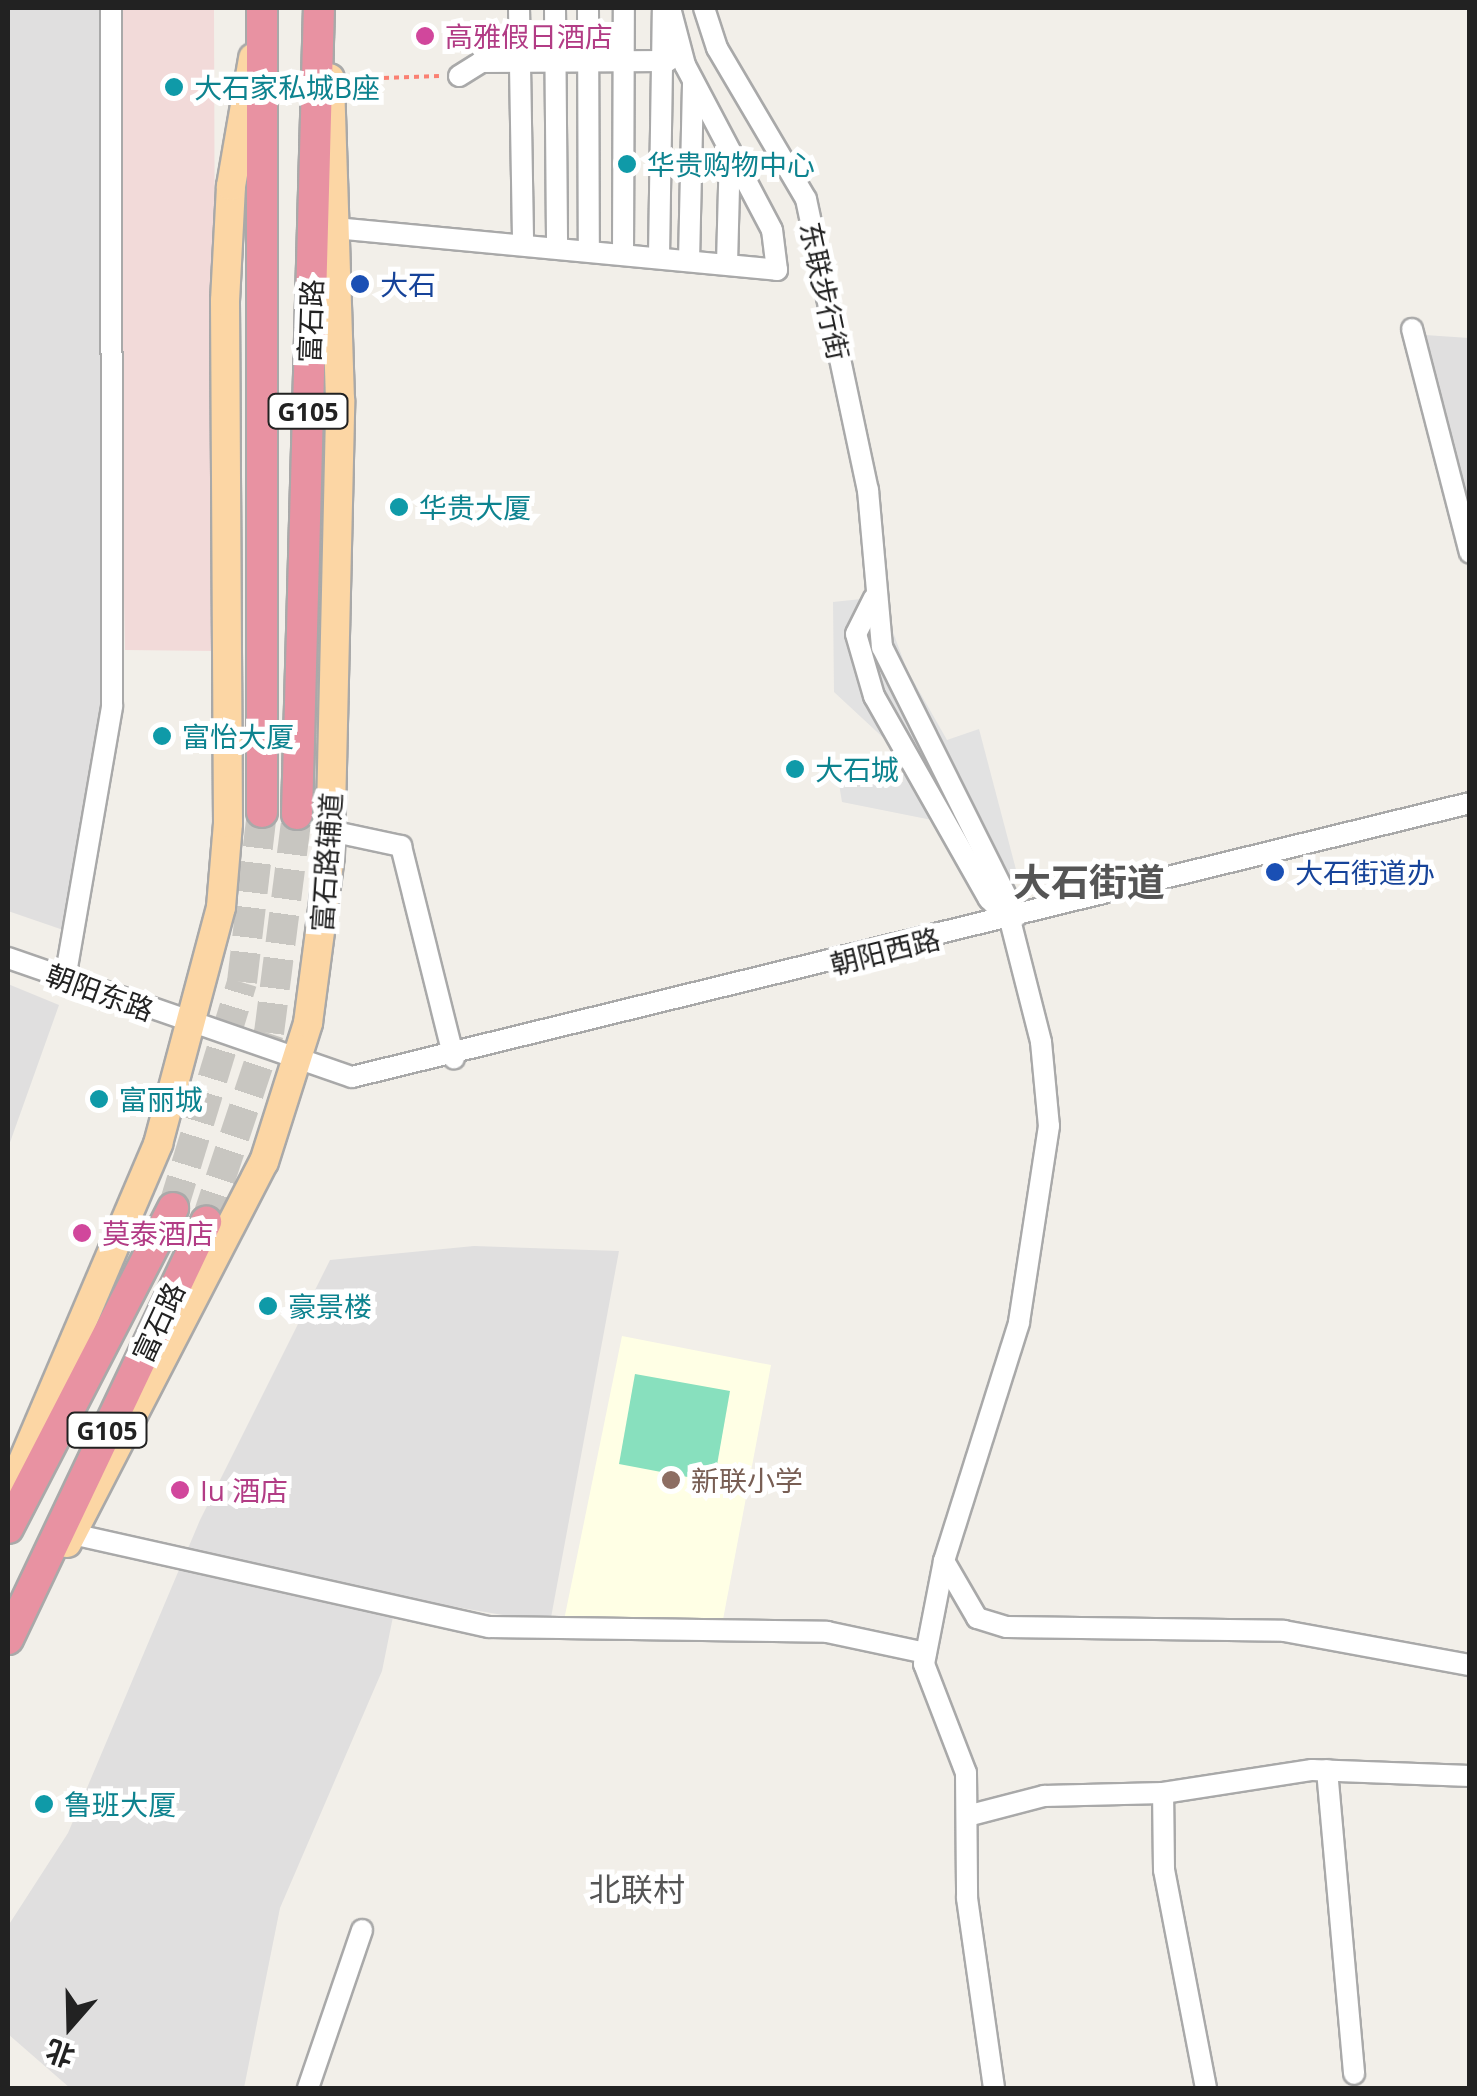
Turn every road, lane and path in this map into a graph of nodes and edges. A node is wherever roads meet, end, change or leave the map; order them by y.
1 (111, 8) edge
2 (262, 8) edge
3 (320, 8) edge
4 (519, 8) edge
5 (555, 8) edge
6 (588, 8) edge
7 (624, 8) edge
8 (667, 8) edge
9 (704, 8) edge
10 (556, 61) junction
11 (684, 61) junction
12 (520, 62) junction
13 (588, 62) junction
14 (624, 62) junction
15 (658, 62) junction
16 (459, 76) joint
17 (330, 79) junction
18 (693, 81) junction
19 (730, 148) junction
20 (335, 228) junction
21 (523, 243) junction
22 (557, 247) junction
23 (589, 250) junction
24 (623, 254) junction
25 (660, 258) junction
26 (690, 261) junction
27 (726, 264) junction
28 (1412, 329) dead end
29 (1470, 553) edge
30 (874, 598) junction
31 (1470, 803) edge
32 (262, 812) tunnel mouth
33 (297, 814) tunnel mouth
34 (331, 831) junction
35 (1013, 918) junction
36 (8, 958) edge
37 (65, 979) junction
38 (192, 1026) junction
39 (454, 1058) junction
40 (299, 1064) junction
41 (173, 1208) tunnel mouth
42 (206, 1222) tunnel mouth
43 (8, 1496) edge
44 (8, 1528) edge
45 (72, 1534) junction
46 (944, 1560) junction
47 (8, 1642) edge
48 (926, 1652) junction
49 (1470, 1666) edge
50 (1327, 1770) junction
51 (1470, 1776) edge
52 (1163, 1793) junction
53 (967, 1816) junction
54 (362, 1930) dead end
55 (1354, 2074) dead end
56 (308, 2088) edge
57 (994, 2088) edge
58 (1206, 2088) edge

1 - 37 street
2 - 32 highway, 富石路 / G105
2 - 38 main road
3 - 17 main road, 富石路辅道
3 - 33 highway, 富石路 / G105
4 - 12 street
5 - 10 street
6 - 13 street
7 - 14 street
8 - 11 street
8 - 15 street
9 - 30 street, 东联步行街
10 - 12 street
10 - 13 street
10 - 22 street
11 - 15 street
11 - 18 street
12 - 16 street
12 - 21 street
13 - 14 street
13 - 23 street
14 - 15 street
14 - 24 street
15 - 25 street
16 - 17 path
17 - 20 main road, 富石路辅道
18 - 19 street
18 - 26 street
19 - 27 street
19 - 27 street
20 - 21 street
20 - 34 main road, 富石路辅道
21 - 22 street
22 - 23 street
23 - 24 street
24 - 25 street
25 - 26 street
26 - 27 street
28 - 29 street
30 - 35 street, 东联步行街
30 - 35 street
31 - 35 street, 朝阳西路
34 - 39 street
34 - 40 main road, 富石路辅道
35 - 39 street, 朝阳西路
35 - 46 street
36 - 37 street, 朝阳东路
37 - 38 street, 朝阳东路
38 - 40 street, 朝阳东路
38 - 43 main road
39 - 40 street, 朝阳西路
40 - 45 main road, 富石路辅道
41 - 44 highway, 富石路 / G105
42 - 47 highway, 富石路 / G105
45 - 47 main road, 富石路辅道
45 - 48 street
46 - 48 street
46 - 49 street
48 - 53 street
50 - 51 street
50 - 52 street
50 - 55 street
52 - 53 street
52 - 58 street
53 - 57 street
54 - 56 street

